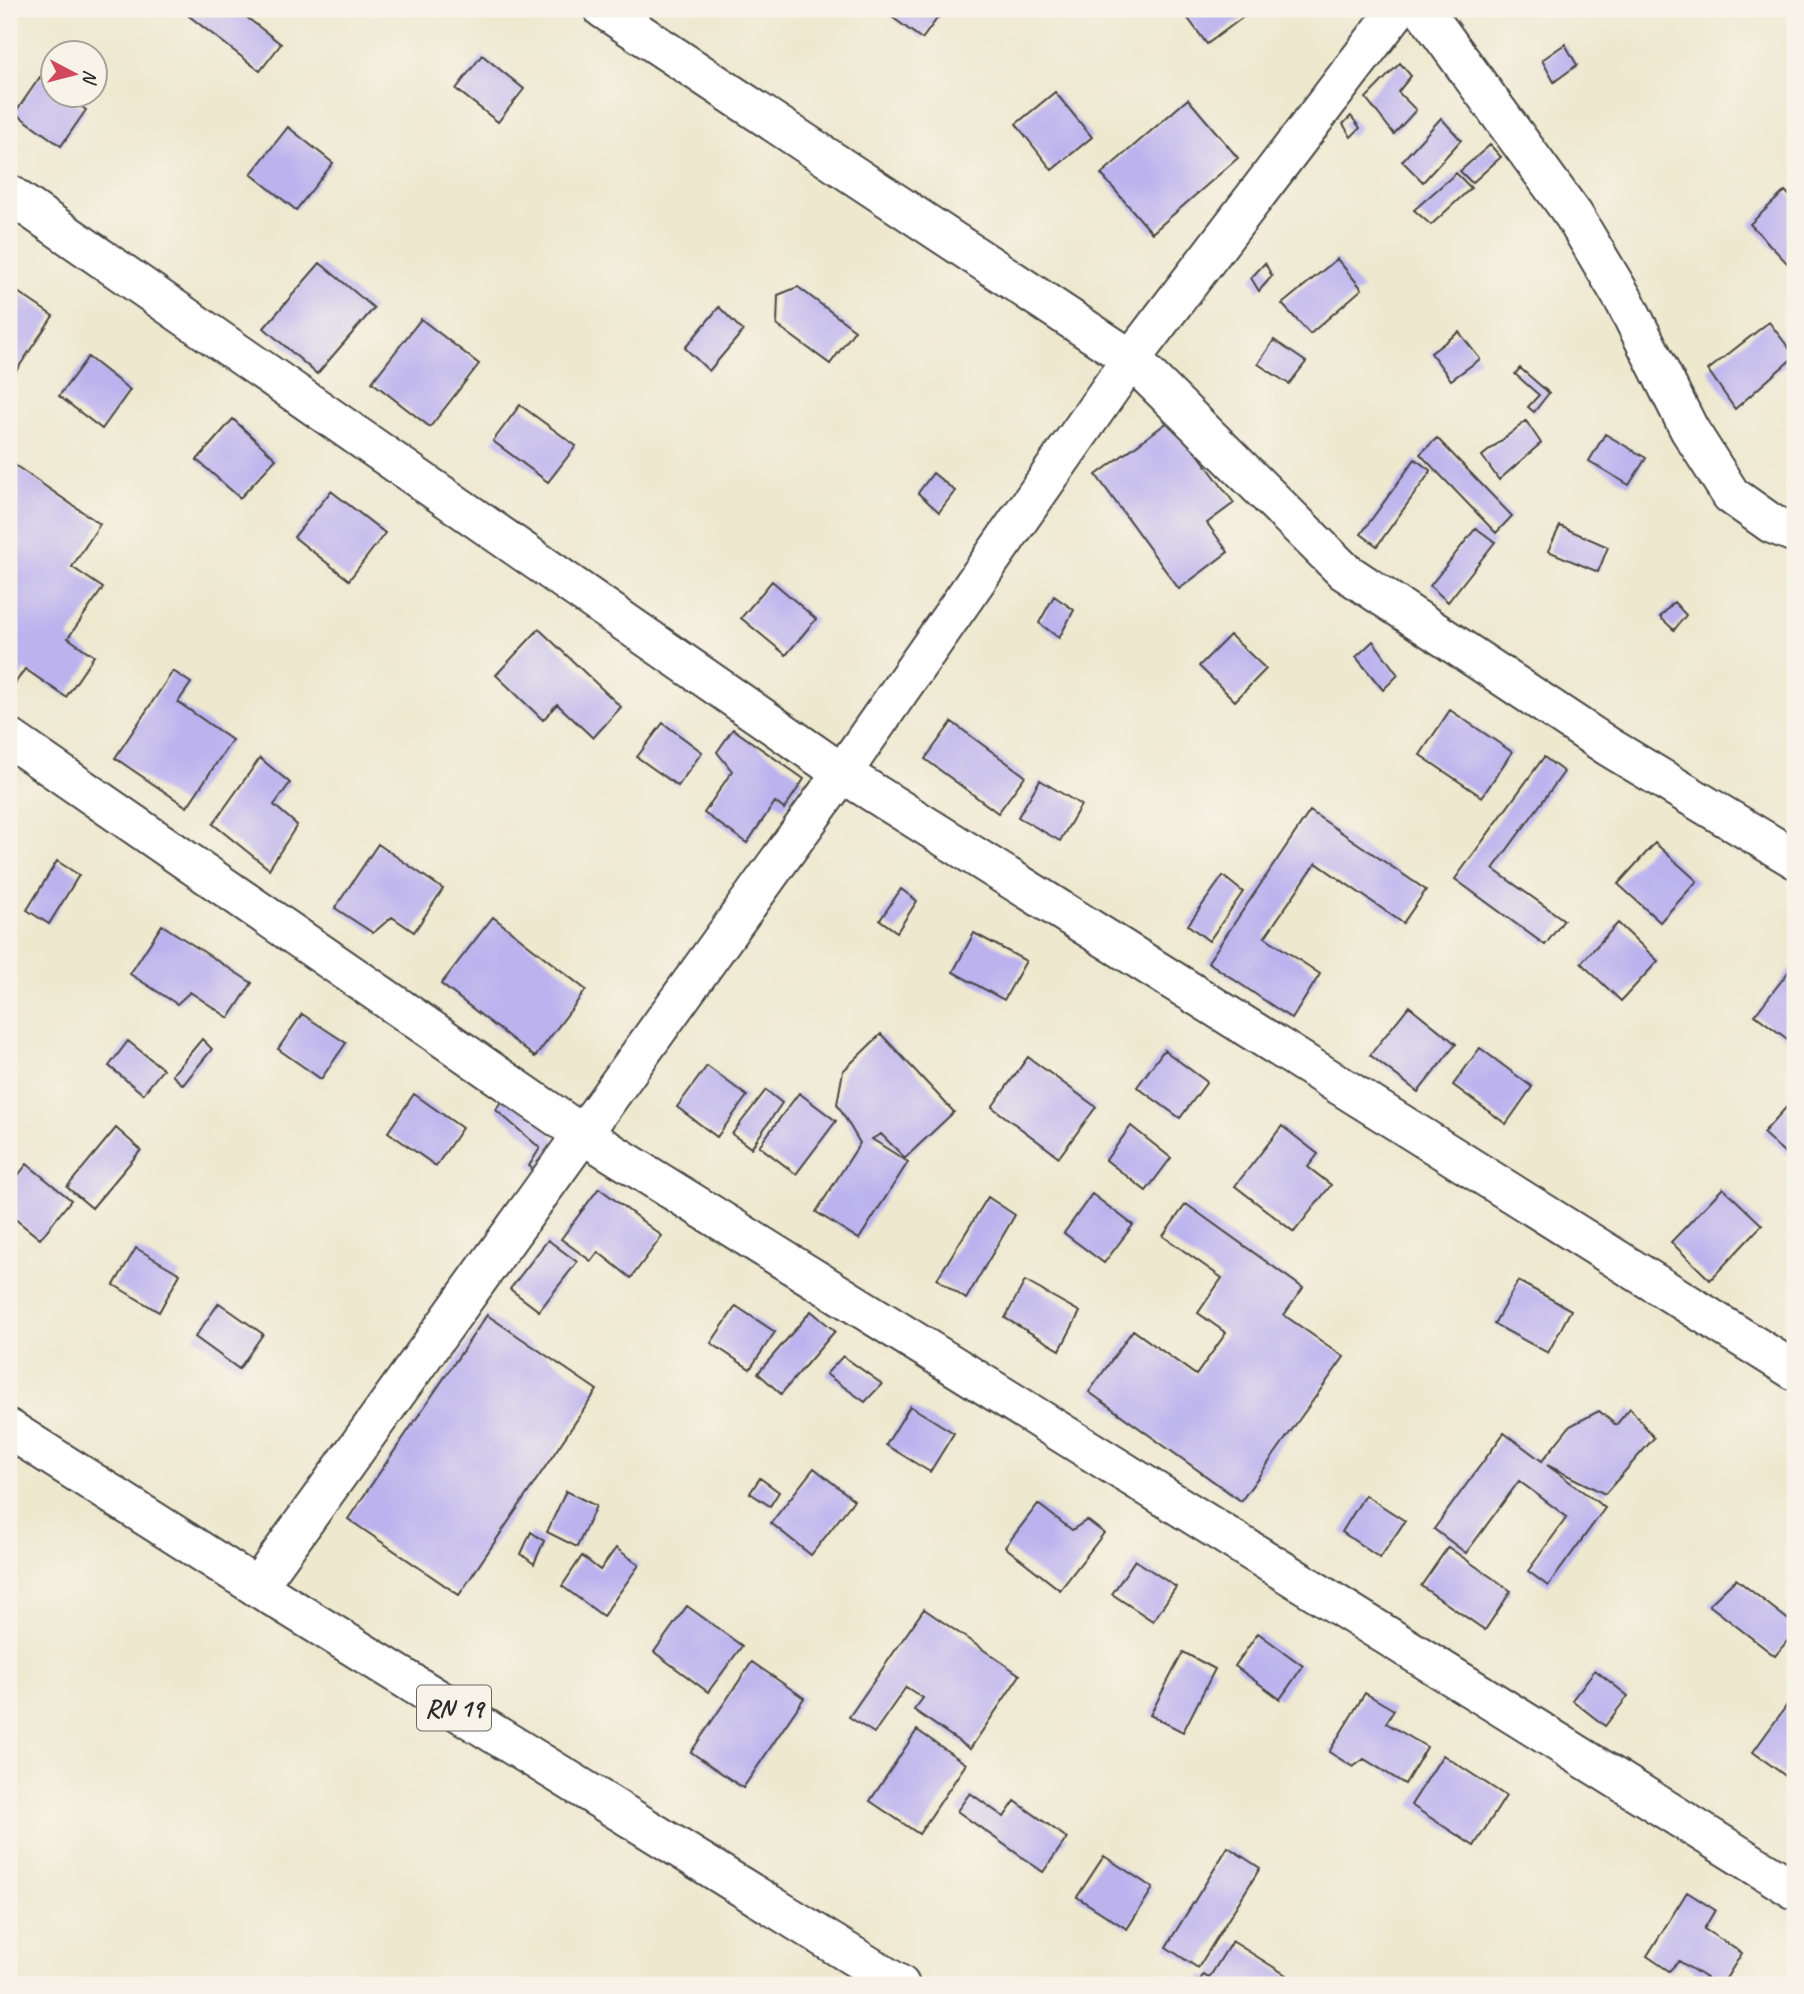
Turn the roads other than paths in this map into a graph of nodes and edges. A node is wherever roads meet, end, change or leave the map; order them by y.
1 (603, 9) edge
2 (1398, 9) edge
3 (1423, 9) edge
4 (9, 194) edge
5 (1131, 359) junction
6 (1795, 533) edge
7 (9, 738) edge
8 (842, 773) junction
9 (1795, 859) edge
10 (582, 1134) junction
11 (1795, 1371) edge
12 (9, 1429) edge
13 (257, 1587) junction
14 (1795, 1890) edge
15 (900, 1985) edge

1 - 5 street
2 - 5 street
3 - 6 street
4 - 8 street
5 - 8 street
5 - 9 street
7 - 10 street
8 - 10 street
8 - 11 street
10 - 13 street
10 - 14 street
12 - 13 street, RN 19
13 - 15 street, RN 19

